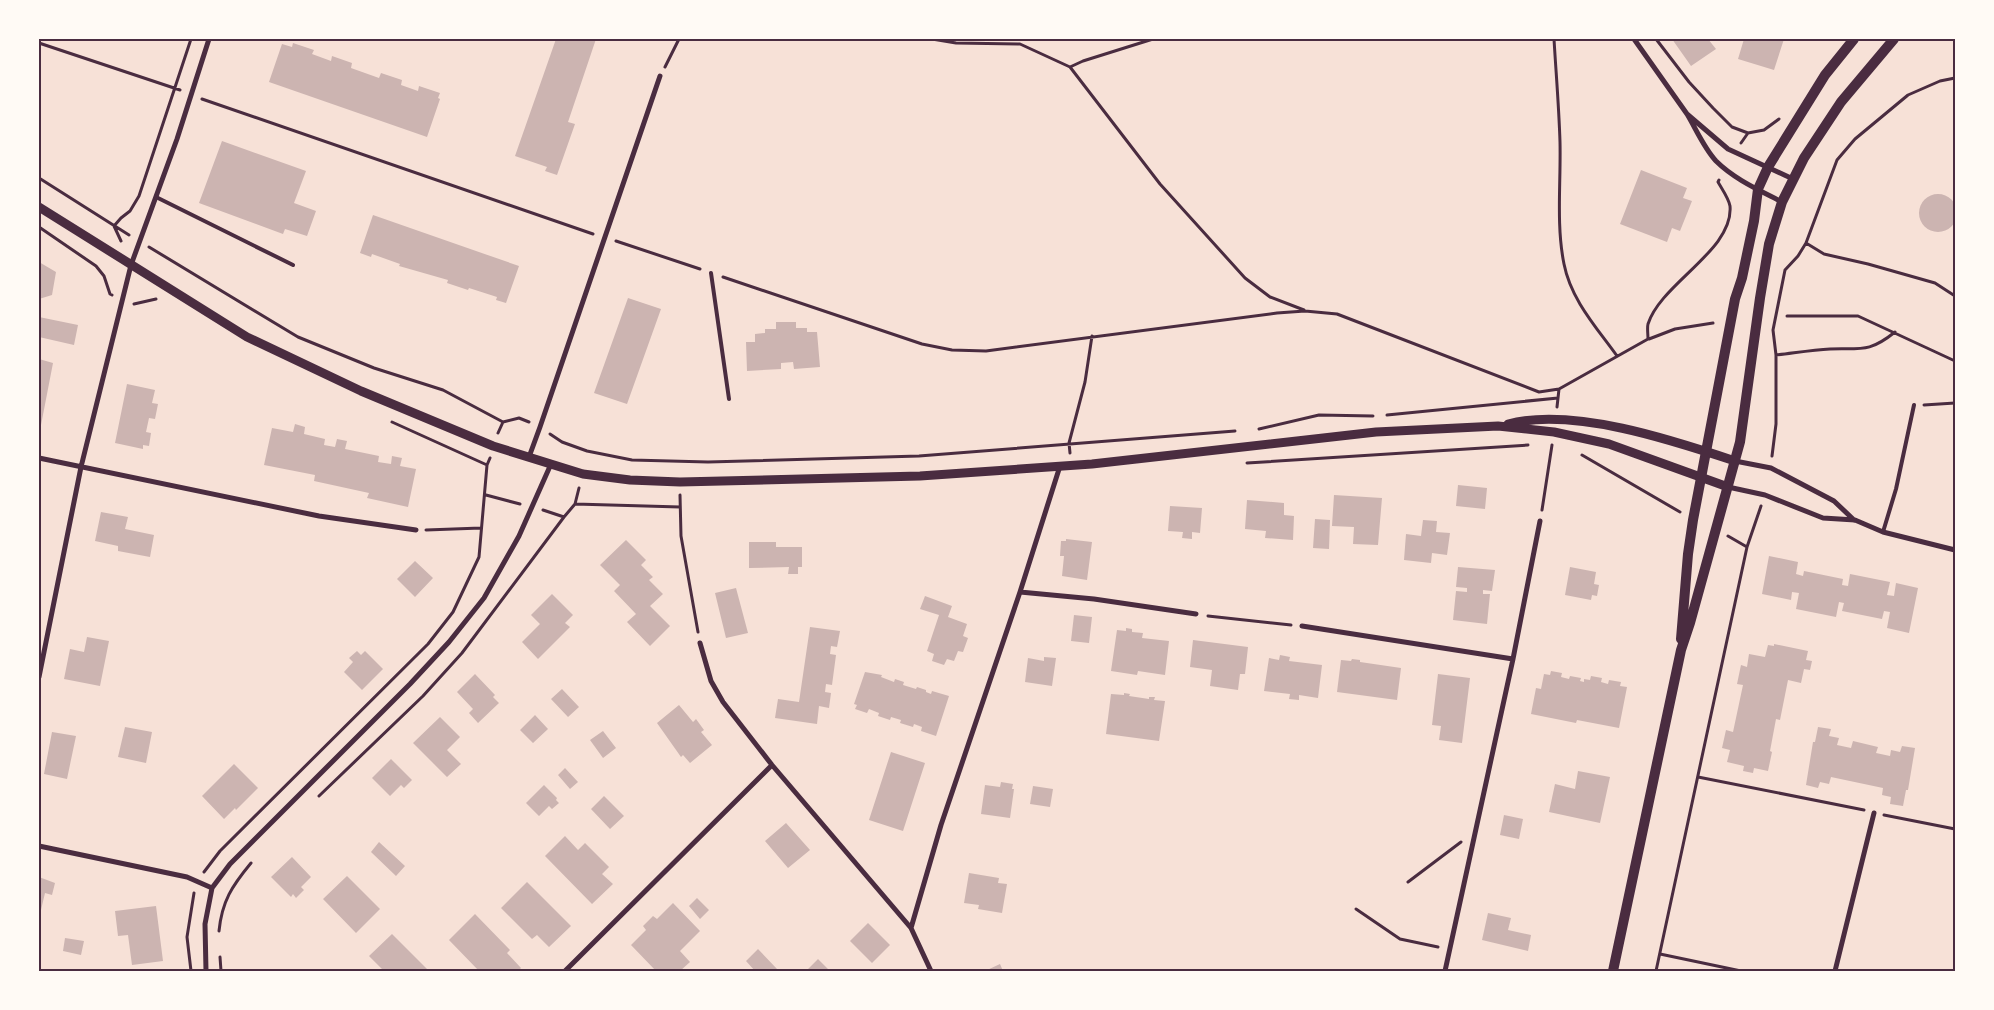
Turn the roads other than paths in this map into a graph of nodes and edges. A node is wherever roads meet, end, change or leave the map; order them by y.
1 (209, 39) edge
2 (1634, 39) edge
3 (1854, 39) edge
4 (1894, 39) edge
5 (660, 76) road end
6 (1687, 114) junction
7 (1768, 167) junction
8 (1793, 179) junction
9 (1758, 189) junction
10 (156, 197) junction
11 (1782, 202) junction
12 (39, 207) edge
13 (131, 265) junction
14 (293, 265) dead end
15 (711, 273) road end
16 (729, 399) dead end
17 (1914, 406) road end
18 (1498, 426) junction
19 (1707, 451) junction
20 (529, 457) junction
21 (39, 458) edge
22 (1735, 461) junction
23 (551, 464) junction
24 (1060, 466) junction
25 (81, 467) junction
26 (1701, 478) junction
27 (1728, 487) junction
28 (1855, 520) junction
29 (1540, 521) road end
30 (416, 530) road end
31 (1883, 532) junction
32 (1955, 550) edge
33 (1020, 592) junction
34 (1196, 614) road end
35 (1302, 626) road end
36 (700, 643) road end
37 (1681, 650) junction
38 (1513, 659) junction
39 (39, 677) edge
40 (772, 765) junction
41 (1874, 813) road end
42 (39, 846) edge
43 (212, 888) junction
44 (911, 928) junction
45 (206, 971) edge
46 (565, 971) edge
47 (931, 971) edge
48 (1445, 971) edge
49 (1615, 971) edge
50 (1835, 971) edge

1 - 10 street
2 - 6 street
3 - 7 main road
4 - 8 main road
5 - 20 street
6 - 7 street
6 - 9 street
7 - 8 street
7 - 9 main road
8 - 11 main road
9 - 11 street
9 - 19 main road
10 - 13 street
10 - 14 lane
11 - 22 main road
12 - 13 street
13 - 20 street
13 - 25 street
15 - 16 lane
17 - 31 lane
18 - 19 street
18 - 24 street
18 - 26 street
19 - 22 street
19 - 26 main road
20 - 23 street
21 - 25 street
22 - 27 main road
22 - 28 street
23 - 24 street
23 - 43 street
24 - 33 street
25 - 30 street
25 - 39 street
26 - 27 street
26 - 37 main road
27 - 28 street
27 - 37 main road
28 - 31 street
29 - 38 street
31 - 32 street
33 - 34 street
33 - 44 street
35 - 38 street
36 - 40 street
37 - 49 main road
38 - 48 street
40 - 44 street
40 - 46 street
41 - 50 street
42 - 43 street
43 - 45 street
44 - 47 street

